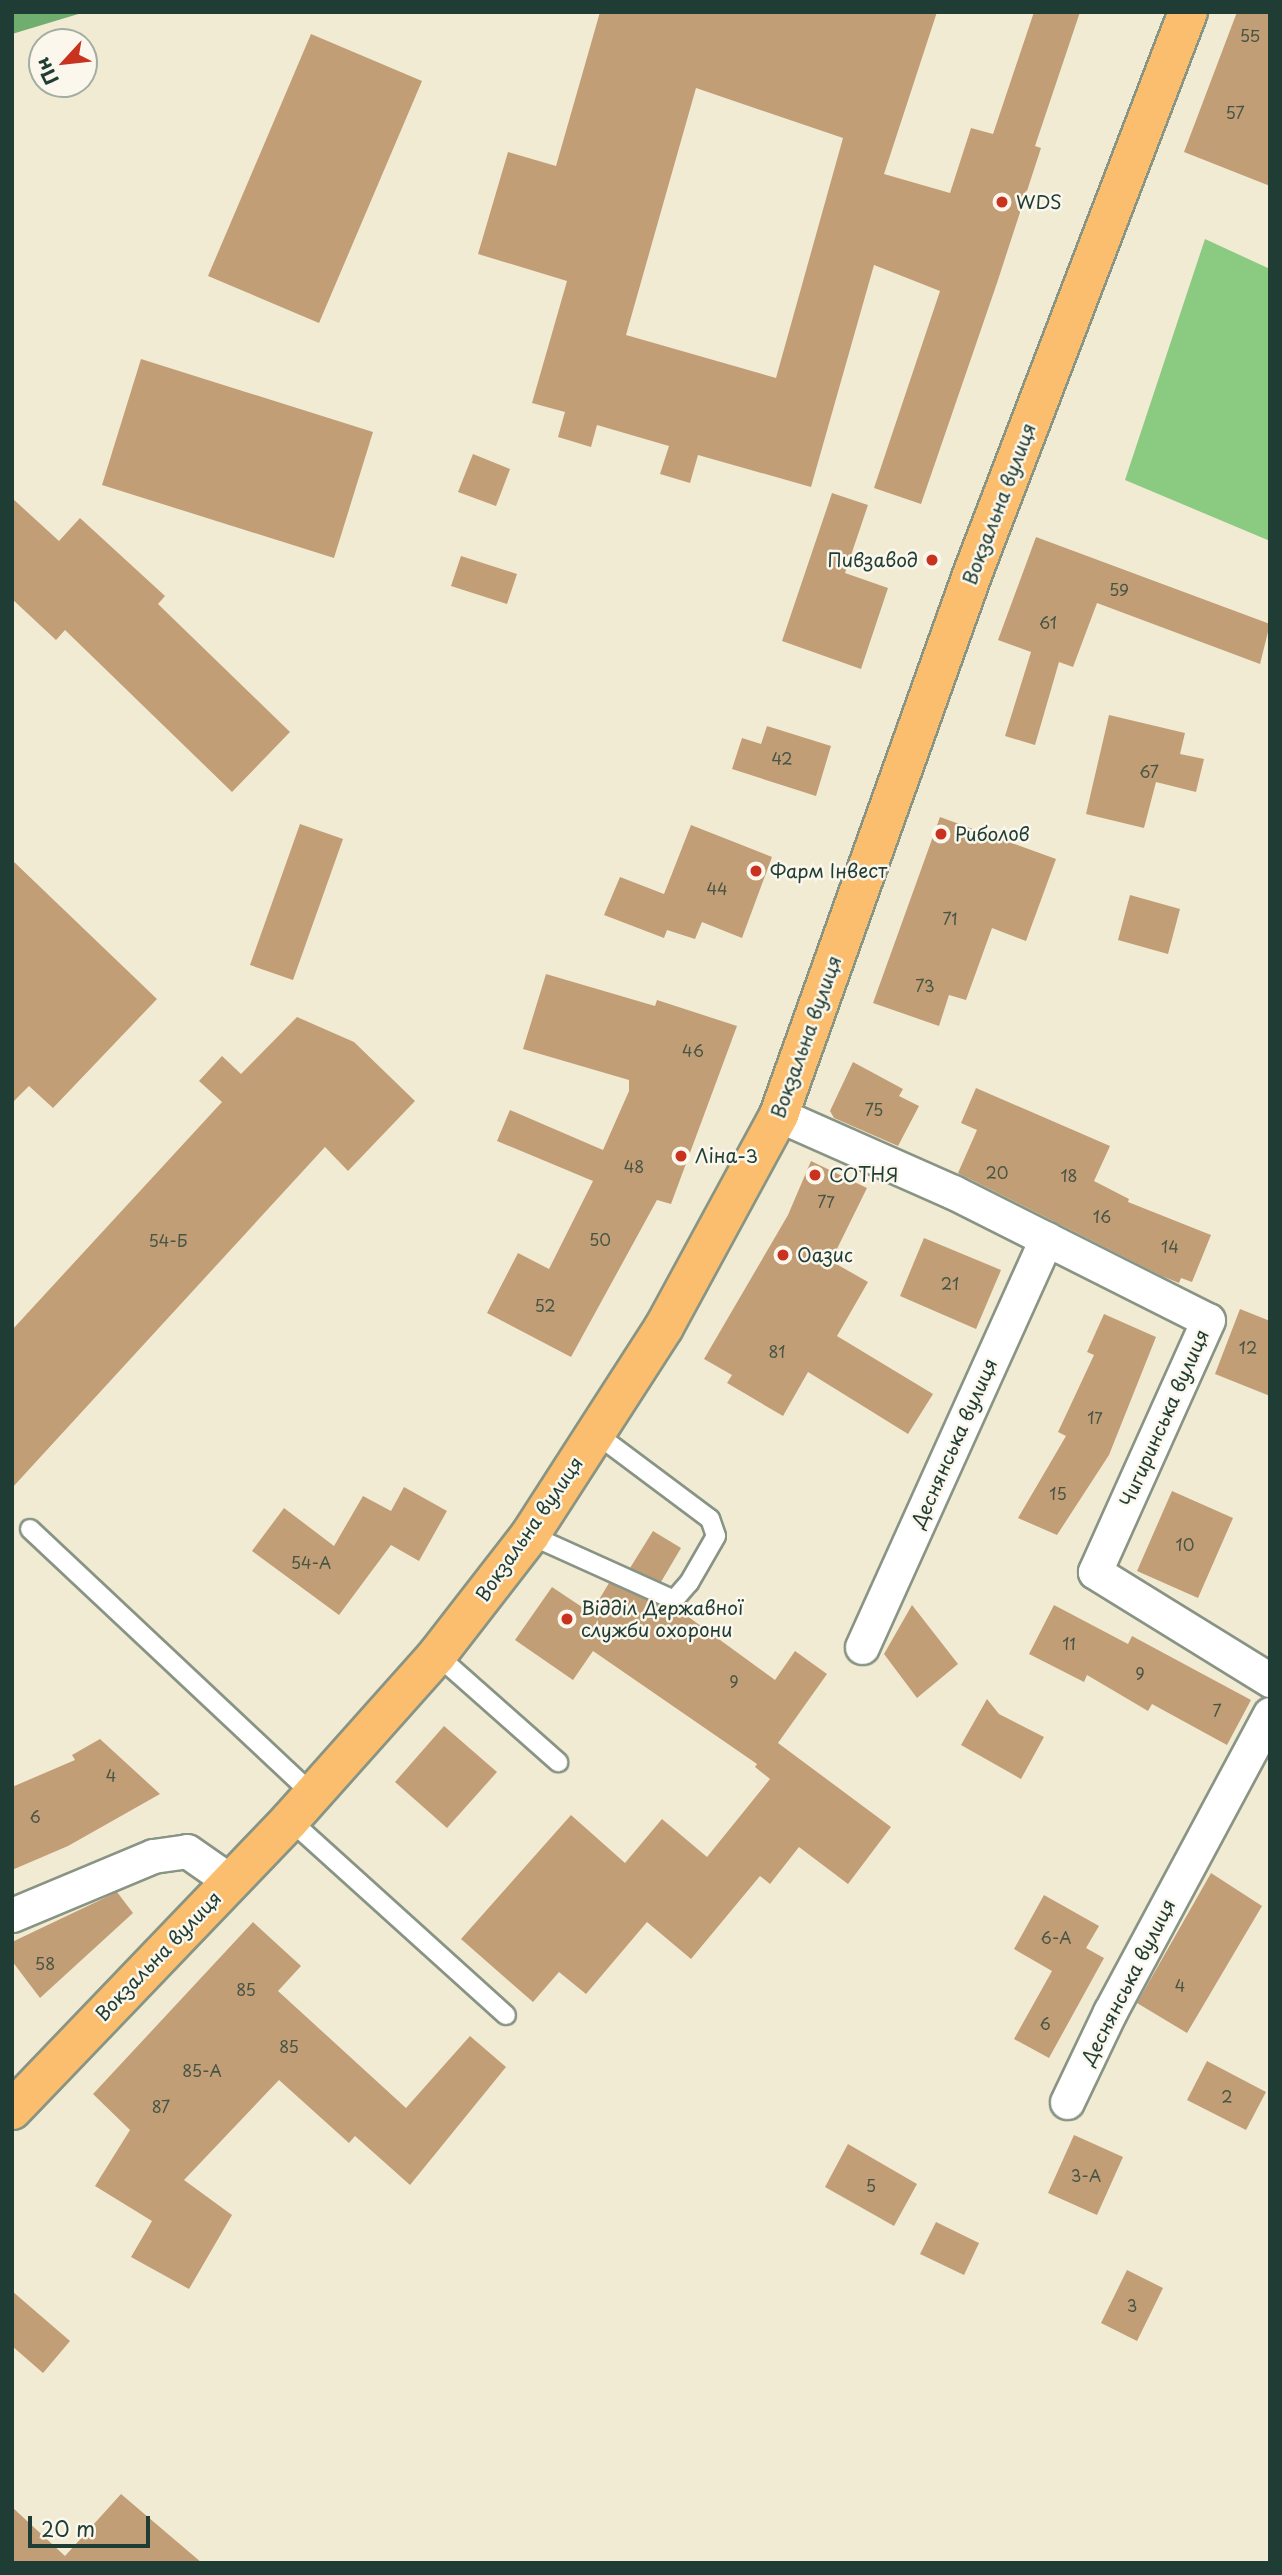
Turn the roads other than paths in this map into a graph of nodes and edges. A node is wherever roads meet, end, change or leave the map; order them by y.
1 (1188, 12) edge
2 (779, 1115) junction
3 (1046, 1239) junction
4 (595, 1433) junction
5 (30, 1529) dead end
6 (530, 1535) junction
7 (862, 1647) dead end
8 (437, 1655) junction
9 (1270, 1680) edge
10 (1270, 1714) edge
11 (558, 1762) dead end
12 (301, 1808) junction
13 (230, 1881) junction
14 (12, 1916) edge
15 (506, 2015) dead end
16 (1067, 2102) dead end
17 (12, 2110) edge

1 - 2 main road, Вокзальна вулиця
2 - 3 street, Чигиринська вулиця
2 - 4 main road, Вокзальна вулиця
3 - 7 street, Деснянська вулиця
3 - 9 street, Чигиринська вулиця
4 - 6 main road, Вокзальна вулиця
4 - 6 lane
5 - 12 lane
6 - 8 main road, Вокзальна вулиця
8 - 11 lane
8 - 12 main road, Вокзальна вулиця
10 - 16 street, Деснянська вулиця
12 - 13 main road, Вокзальна вулиця
12 - 15 lane
13 - 14 street
13 - 17 main road, Вокзальна вулиця

